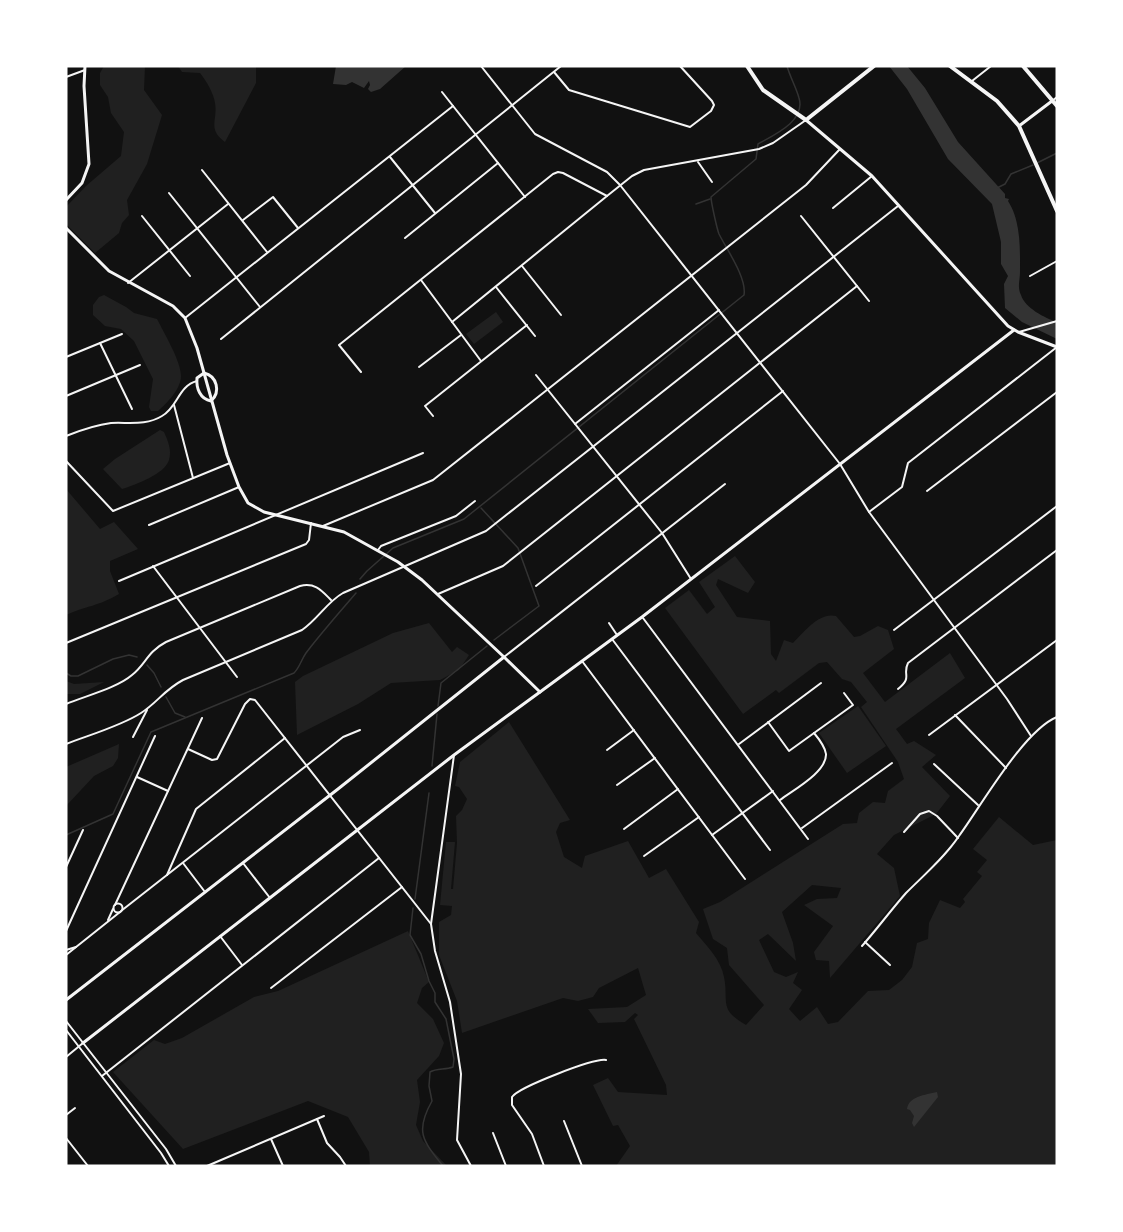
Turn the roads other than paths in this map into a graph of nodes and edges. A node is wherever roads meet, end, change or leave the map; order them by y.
1 (481, 66) edge
2 (561, 66) edge
3 (680, 66) edge
4 (747, 66) edge
5 (874, 66) edge
6 (950, 66) edge
7 (991, 66) edge
8 (1023, 66) edge
9 (85, 68) edge
10 (554, 72) junction
11 (66, 77) edge
12 (971, 81) junction
13 (442, 92) dead end
14 (1057, 97) edge
15 (1052, 101) junction
16 (512, 105) junction
17 (453, 106) junction
18 (1057, 106) edge
19 (806, 120) junction
20 (1019, 126) junction
21 (476, 135) junction
22 (840, 149) junction
23 (389, 157) junction
24 (697, 161) junction
25 (498, 163) junction
26 (202, 170) dead end
27 (872, 176) junction
28 (712, 182) dead end
29 (620, 185) junction
30 (413, 186) junction
31 (170, 193) dead end
32 (525, 196) junction
33 (607, 196) junction
34 (66, 200) edge
35 (228, 204) junction
36 (898, 206) junction
37 (832, 208) dead end
38 (1057, 211) edge
39 (435, 213) junction
40 (142, 216) dead end
41 (801, 216) dead end
42 (242, 221) junction
43 (66, 228) edge
44 (198, 228) junction
45 (298, 228) junction
46 (405, 238) dead end
47 (170, 250) junction
48 (267, 252) junction
49 (834, 257) junction
50 (1057, 261) edge
51 (522, 266) junction
52 (190, 276) dead end
53 (691, 276) junction
54 (1030, 276) dead end
55 (237, 277) junction
56 (421, 280) junction
57 (128, 283) junction
58 (857, 286) junction
59 (496, 287) junction
60 (869, 301) dead end
61 (260, 307) junction
62 (719, 312) junction
63 (561, 315) dead end
64 (185, 318) junction
65 (1057, 321) edge
66 (452, 322) junction
67 (526, 325) junction
68 (1016, 331) junction
69 (737, 333) junction
70 (122, 334) dead end
71 (461, 335) junction
72 (535, 336) dead end
73 (221, 339) dead end
74 (99, 343) junction
75 (1057, 347) edge
76 (66, 357) edge
77 (481, 361) junction
78 (760, 363) junction
79 (140, 365) dead end
80 (419, 367) dead end
81 (361, 372) dead end
82 (204, 373) junction
83 (536, 375) dead end
84 (116, 376) junction
85 (197, 381) junction
86 (548, 390) junction
87 (783, 391) junction
88 (1057, 392) edge
89 (66, 396) edge
90 (211, 401) junction
91 (174, 404) junction
92 (132, 409) dead end
93 (433, 416) dead end
94 (576, 425) junction
95 (66, 436) edge
96 (593, 447) junction
97 (423, 453) dead end
98 (66, 461) edge
99 (230, 463) junction
100 (840, 464) junction
101 (616, 476) junction
102 (193, 478) junction
103 (724, 484) dead end
104 (239, 487) junction
105 (927, 491) dead end
106 (475, 501) dead end
107 (639, 504) junction
108 (1057, 506) edge
109 (869, 512) junction
110 (275, 515) junction
111 (311, 523) junction
112 (149, 525) dead end
113 (323, 526) junction
114 (662, 533) junction
115 (378, 550) junction
116 (1057, 550) edge
117 (153, 566) junction
118 (405, 567) junction
119 (691, 579) junction
120 (119, 581) dead end
121 (537, 586) dead end
122 (437, 594) junction
123 (176, 598) junction
124 (332, 600) junction
125 (933, 600) junction
126 (642, 616) junction
127 (609, 623) dead end
128 (199, 628) junction
129 (955, 628) junction
130 (894, 630) dead end
131 (617, 635) junction
132 (612, 639) junction
133 (1057, 640) edge
134 (66, 643) edge
135 (504, 657) junction
136 (226, 662) junction
137 (582, 662) junction
138 (237, 677) dead end
139 (821, 683) dead end
140 (996, 684) junction
141 (898, 689) dead end
142 (540, 692) junction
143 (844, 693) dead end
144 (66, 704) edge
145 (149, 708) junction
146 (955, 715) junction
147 (202, 717) dead end
148 (1057, 717) edge
149 (768, 723) junction
150 (360, 730) dead end
151 (633, 730) junction
152 (814, 733) junction
153 (929, 735) dead end
154 (155, 736) dead end
155 (1031, 736) junction
156 (133, 737) dead end
157 (285, 738) junction
158 (66, 744) edge
159 (738, 744) junction
160 (188, 749) junction
161 (607, 750) dead end
162 (454, 755) junction
163 (655, 758) junction
164 (892, 763) dead end
165 (934, 764) dead end
166 (307, 766) junction
167 (1006, 768) junction
168 (137, 777) junction
169 (617, 785) dead end
170 (678, 789) junction
171 (168, 791) junction
172 (773, 791) junction
173 (330, 795) junction
174 (780, 800) junction
175 (979, 806) junction
176 (743, 813) junction
177 (699, 817) junction
178 (624, 829) dead end
179 (801, 829) junction
180 (83, 830) dead end
181 (358, 830) junction
182 (904, 832) dead end
183 (712, 835) junction
184 (808, 838) dead end
185 (958, 838) junction
186 (770, 850) dead end
187 (644, 856) dead end
188 (68, 857) edge
189 (379, 858) junction
190 (183, 863) junction
191 (243, 863) junction
192 (66, 867) edge
193 (167, 876) junction
194 (745, 879) dead end
195 (402, 887) junction
196 (205, 892) junction
197 (119, 896) junction
198 (270, 898) junction
199 (132, 903) junction
200 (121, 905) junction
201 (115, 906) junction
202 (121, 912) junction
203 (106, 924) junction
204 (431, 924) junction
205 (66, 931) edge
206 (220, 936) junction
207 (865, 942) junction
208 (78, 946) junction
209 (862, 946) dead end
210 (66, 950) edge
211 (66, 955) edge
212 (890, 965) dead end
213 (242, 966) junction
214 (271, 988) dead end
215 (66, 1000) edge
216 (66, 1021) edge
217 (66, 1030) edge
218 (83, 1043) junction
219 (79, 1046) junction
220 (66, 1057) edge
221 (606, 1060) dead end
222 (106, 1072) junction
223 (102, 1076) junction
224 (75, 1108) dead end
225 (66, 1115) edge
226 (324, 1116) dead end
227 (317, 1119) junction
228 (564, 1121) dead end
229 (493, 1133) dead end
230 (66, 1138) edge
231 (271, 1139) junction
232 (88, 1166) edge
233 (169, 1166) edge
234 (176, 1166) edge
235 (207, 1166) edge
236 (283, 1166) edge
237 (346, 1166) edge
238 (471, 1166) edge
239 (506, 1166) edge
240 (544, 1166) edge
241 (582, 1166) edge

1 - 16 street
2 - 10 street
3 - 10 street
4 - 19 main road
5 - 19 main road
6 - 12 main road
7 - 12 street
8 - 15 main road
9 - 11 street
9 - 34 main road
10 - 16 street
12 - 20 main road
13 - 17 street
14 - 15 street
15 - 18 main road
15 - 20 main road
16 - 21 street
16 - 29 street
17 - 21 street
17 - 23 street
19 - 22 main road
19 - 24 street
20 - 38 main road
21 - 25 street
21 - 30 street
22 - 27 main road
22 - 53 street
23 - 30 street
23 - 45 street
24 - 28 street
24 - 29 street
25 - 32 street
25 - 39 street
26 - 35 street
27 - 36 main road
27 - 37 street
29 - 33 street
29 - 53 street
30 - 39 street
30 - 61 street
31 - 44 street
32 - 33 street
32 - 56 street
33 - 51 street
35 - 42 street
35 - 44 street
36 - 49 street
36 - 68 main road
39 - 46 street
40 - 47 street
41 - 49 street
42 - 45 street
42 - 48 street
43 - 57 main road
44 - 47 street
44 - 55 street
45 - 48 street
47 - 52 street
47 - 57 street
48 - 55 street
49 - 58 street
49 - 69 street
50 - 54 street
51 - 59 street
51 - 63 street
53 - 62 street
53 - 86 street
55 - 61 street
55 - 64 street
56 - 66 street
56 - 81 street
57 - 64 main road
58 - 60 street
58 - 78 street
59 - 66 street
59 - 67 street
61 - 73 street
62 - 69 street
62 - 94 street
64 - 82 main road
65 - 68 street
66 - 71 street
67 - 72 street
67 - 77 street
68 - 75 main road
68 - 100 main road
69 - 78 street
69 - 96 street
70 - 74 street
71 - 77 street
71 - 80 street
74 - 76 street
74 - 84 street
75 - 109 street
77 - 93 street
78 - 87 street
78 - 101 street
79 - 84 street
82 - 85 main road
82 - 90 main road
82 - 90 main road
83 - 86 street
84 - 89 street
84 - 92 street
85 - 90 main road
85 - 91 street
86 - 94 street
86 - 113 street
87 - 100 street
87 - 107 street
88 - 105 street
90 - 99 main road
91 - 95 street
91 - 102 street
94 - 96 street
96 - 101 street
96 - 118 street
97 - 110 street
98 - 102 street
99 - 102 street
99 - 104 main road
100 - 109 street
100 - 119 main road
101 - 107 street
101 - 122 street
103 - 114 street
104 - 110 main road
104 - 112 street
106 - 115 street
107 - 114 street
107 - 121 street
108 - 125 street
109 - 125 street
110 - 111 main road
110 - 117 street
111 - 113 main road
111 - 123 street
113 - 115 main road
114 - 119 street
114 - 135 street
115 - 118 main road
116 - 129 street
117 - 120 street
117 - 123 street
118 - 122 main road
118 - 124 street
119 - 126 main road
122 - 135 main road
123 - 128 street
123 - 134 street
124 - 128 street
124 - 136 street
125 - 129 street
125 - 130 street
126 - 131 main road
126 - 159 street
127 - 131 street
128 - 136 street
128 - 144 street
129 - 140 street
129 - 141 street
131 - 132 main road
132 - 137 main road
132 - 176 street
133 - 140 street
135 - 142 main road
135 - 173 main road
136 - 138 street
136 - 145 street
137 - 142 main road
137 - 151 street
139 - 149 street
140 - 146 street
140 - 155 street
142 - 162 main road
143 - 152 street
145 - 156 street
145 - 158 street
146 - 153 street
146 - 167 street
147 - 160 street
148 - 155 street
149 - 152 street
149 - 159 street
150 - 166 street
151 - 161 street
151 - 163 street
152 - 174 street
154 - 168 street
155 - 167 street
157 - 160 street
157 - 166 street
157 - 193 street
159 - 172 street
160 - 171 street
162 - 181 main road
162 - 204 street
163 - 169 street
163 - 170 street
164 - 179 street
165 - 175 street
166 - 173 street
166 - 190 street
167 - 175 street
168 - 171 street
168 - 205 street
170 - 177 street
170 - 178 street
171 - 197 street
172 - 174 street
172 - 176 street
173 - 181 street
173 - 191 main road
174 - 179 street
175 - 185 street
176 - 183 street
176 - 186 street
177 - 183 street
177 - 187 street
179 - 184 street
180 - 188 street
181 - 189 street
181 - 198 main road
182 - 185 street
183 - 194 street
185 - 207 street
188 - 192 street
189 - 195 street
189 - 213 street
190 - 193 street
190 - 196 street
191 - 196 main road
191 - 198 street
193 - 199 street
195 - 204 street
195 - 214 street
196 - 215 main road
197 - 200 street
197 - 201 street
198 - 206 main road
199 - 200 street
199 - 202 street
200 - 201 street
200 - 202 street
201 - 202 street
201 - 203 street
202 - 203 street
203 - 208 street
204 - 238 street
206 - 213 street
206 - 218 main road
207 - 209 street
207 - 212 street
208 - 210 street
208 - 211 street
213 - 222 street
216 - 218 street
217 - 219 street
218 - 219 street
218 - 222 street
219 - 220 street
219 - 223 street
221 - 240 street
222 - 223 street
222 - 234 street
223 - 233 street
224 - 225 street
226 - 227 street
227 - 231 street
227 - 237 street
228 - 241 street
229 - 239 street
230 - 232 street
231 - 235 street
231 - 236 street

